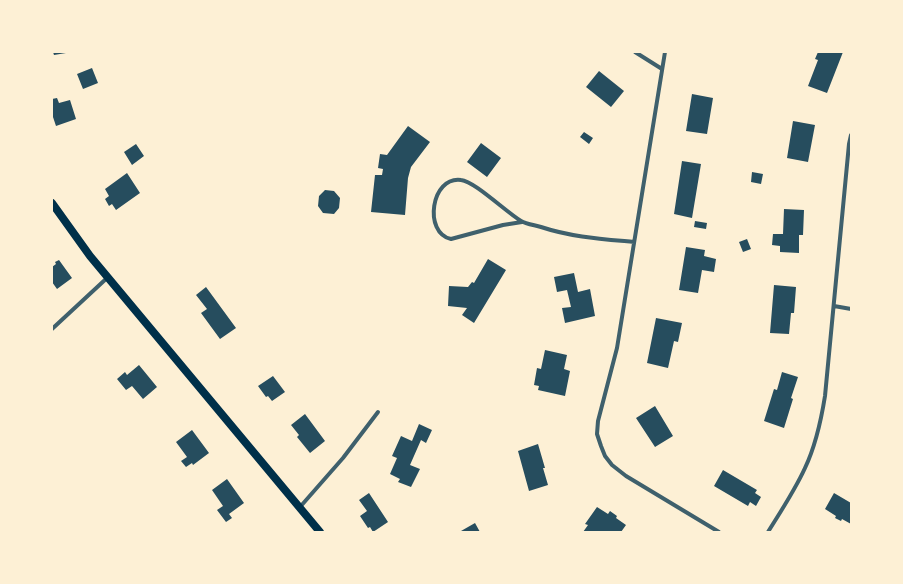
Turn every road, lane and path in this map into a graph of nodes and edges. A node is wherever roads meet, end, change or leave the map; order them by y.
1 (635, 52) edge
2 (665, 52) edge
3 (662, 69) junction
4 (851, 135) edge
5 (52, 203) edge
6 (522, 222) junction
7 (634, 242) junction
8 (108, 278) junction
9 (834, 306) junction
10 (851, 309) edge
11 (52, 329) edge
12 (378, 412) dead end
13 (300, 507) junction
14 (320, 532) edge
15 (719, 532) edge
16 (768, 532) edge

1 - 3 street
2 - 3 street
3 - 7 street
4 - 9 street
5 - 8 main road
6 - 6 street
6 - 7 street
7 - 15 street
8 - 11 street
8 - 13 main road
9 - 10 street
9 - 16 street
12 - 13 street
13 - 14 main road

